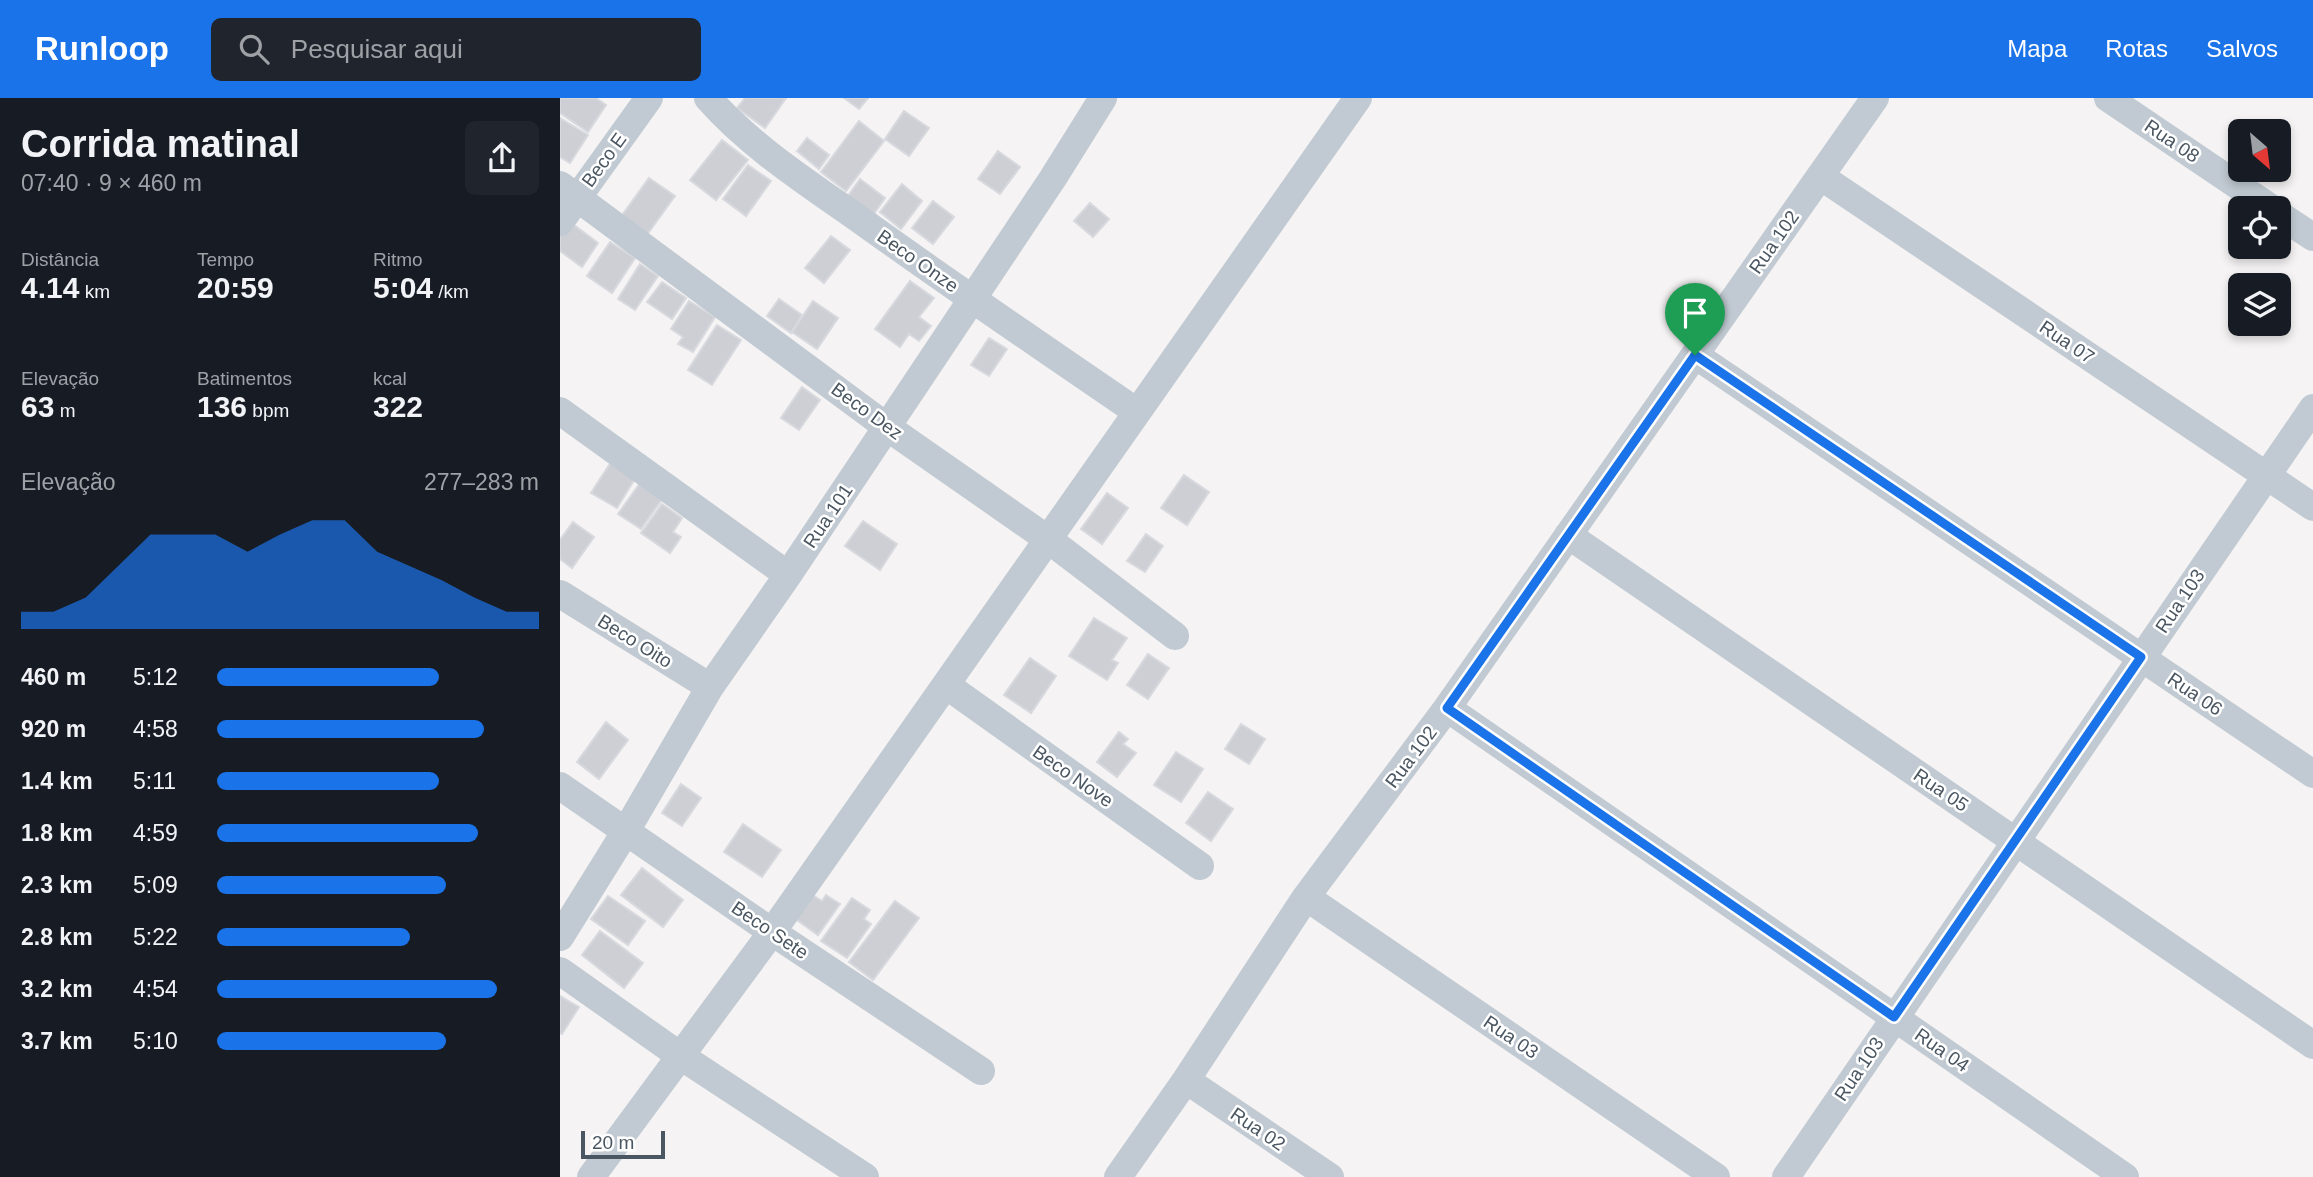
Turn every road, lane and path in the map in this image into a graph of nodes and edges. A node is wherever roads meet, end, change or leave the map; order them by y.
1 (649, 98) edge
2 (708, 98) edge
3 (1103, 98) edge
4 (1358, 98) edge
5 (1875, 98) edge
6 (2108, 98) edge
7 (1820, 176) junction
8 (568, 191) edge
9 (2253, 196) edge
10 (560, 222) edge
11 (2291, 223) edge
12 (2313, 237) edge
13 (971, 299) junction
14 (1695, 355) junction
15 (2313, 408) edge
16 (560, 411) edge
17 (1137, 412) junction
18 (887, 427) junction
19 (2266, 476) junction
20 (2313, 508) edge
21 (1568, 535) junction
22 (1049, 540) junction
23 (789, 575) junction
24 (560, 594) edge
25 (1175, 636) dead end
26 (2141, 657) junction
27 (946, 685) junction
28 (709, 687) junction
29 (1447, 708) junction
30 (2313, 774) edge
31 (560, 786) edge
32 (626, 831) junction
33 (2015, 841) junction
34 (1200, 866) dead end
35 (1306, 897) junction
36 (772, 932) junction
37 (560, 937) edge
38 (560, 971) edge
39 (1894, 1017) junction
40 (2313, 1045) edge
41 (679, 1055) junction
42 (981, 1071) dead end
43 (1186, 1080) junction
44 (591, 1177) edge
45 (865, 1177) edge
46 (1118, 1177) edge
47 (1330, 1177) edge
48 (1716, 1177) edge
49 (1786, 1177) edge
50 (2125, 1177) edge

1 - 8 street, Beco E
2 - 13 street, Beco Onze
3 - 13 street, Rua 101
4 - 17 street
5 - 7 street, Rua 102
6 - 9 street, Rua 08
7 - 14 street, Rua 102
7 - 19 street, Rua 07
8 - 10 street, Beco E
8 - 18 street, Beco Dez
11 - 12 street
13 - 17 street, Beco Onze
13 - 18 street, Rua 101
14 - 21 street, Rua 102
14 - 26 street, Rua 06
15 - 19 street, Rua 103
16 - 23 street
17 - 22 street
18 - 22 street, Beco Dez
18 - 23 street, Rua 101
19 - 20 street, Rua 07
19 - 26 street, Rua 103
21 - 29 street, Rua 102
21 - 33 street, Rua 05
22 - 25 street, Beco Dez
22 - 27 street
23 - 28 street, Rua 101
24 - 28 street, Beco Oito
26 - 30 street, Rua 06
26 - 33 street, Rua 103
27 - 34 street, Beco Nove
27 - 36 street
28 - 32 street, Rua 101
29 - 35 street, Rua 102
29 - 39 street, Rua 04
31 - 32 street, Beco Sete
32 - 36 street, Beco Sete
32 - 37 street, Rua 101
33 - 39 street, Rua 103
33 - 40 street, Rua 05
35 - 43 street, Rua 102
35 - 48 street, Rua 03
36 - 41 street
36 - 42 street, Beco Sete
38 - 41 street
39 - 49 street, Rua 103
39 - 50 street, Rua 04
41 - 44 street
41 - 45 street
43 - 46 street, Rua 102
43 - 47 street, Rua 02

